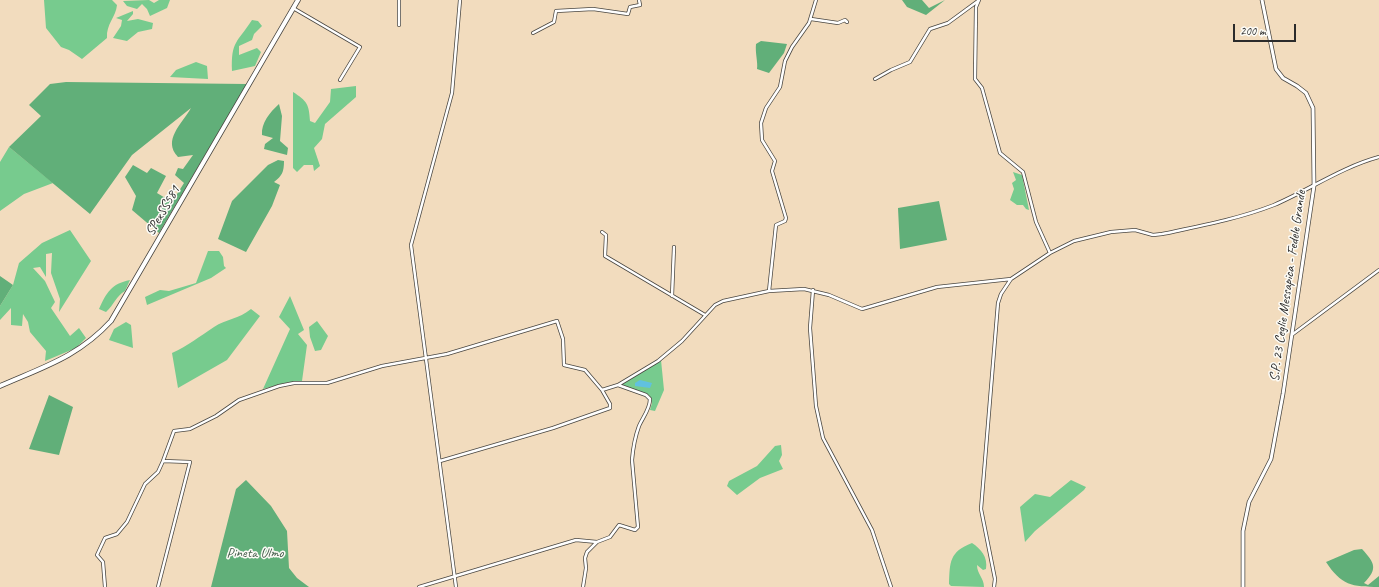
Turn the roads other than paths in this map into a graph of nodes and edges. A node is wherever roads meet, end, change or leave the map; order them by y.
1 (298, 0) edge
2 (399, 0) edge
3 (460, 0) edge
4 (639, 0) edge
5 (816, 0) edge
6 (979, 0) edge
7 (1262, 0) edge
8 (293, 8) junction
9 (811, 18) junction
10 (847, 22) dead end
11 (399, 25) dead end
12 (533, 33) dead end
13 (875, 79) dead end
14 (340, 80) dead end
15 (1379, 157) edge
16 (1314, 186) junction
17 (602, 232) dead end
18 (674, 247) dead end
19 (1050, 253) junction
20 (1379, 270) edge
21 (1011, 279) junction
22 (813, 290) junction
23 (769, 291) junction
24 (672, 296) junction
25 (705, 315) junction
26 (1293, 334) junction
27 (427, 358) junction
28 (618, 385) junction
29 (0, 386) edge
30 (602, 390) junction
31 (163, 461) junction
32 (440, 461) junction
33 (597, 542) junction
34 (454, 576) junction
35 (105, 587) edge
36 (158, 587) edge
37 (419, 587) edge
38 (456, 587) edge
39 (583, 587) edge
40 (891, 587) edge
41 (994, 587) edge
42 (1243, 587) edge

1 - 8 main road, SPexSS581
2 - 11 street
3 - 27 street
4 - 12 street
5 - 9 street
6 - 13 street
6 - 19 street
7 - 16 street, S.P. 23 Ceglie Messapica - Fedele Grande
8 - 14 street
8 - 29 main road, SPexSS581
9 - 10 street
9 - 23 street
15 - 16 street
16 - 19 street
16 - 26 street, S.P. 23 Ceglie Messapica - Fedele Grande
17 - 24 street
18 - 24 street
19 - 21 street
20 - 26 street
21 - 22 street
21 - 41 street
22 - 23 street
22 - 40 street
23 - 25 street
24 - 25 street
25 - 28 street
26 - 42 street, S.P. 23 Ceglie Messapica - Fedele Grande
27 - 30 street
27 - 31 street
27 - 32 street
28 - 30 street
28 - 33 street
30 - 32 street
31 - 35 street
31 - 36 street
32 - 34 street
33 - 34 street
33 - 39 street
34 - 37 street
34 - 38 street

